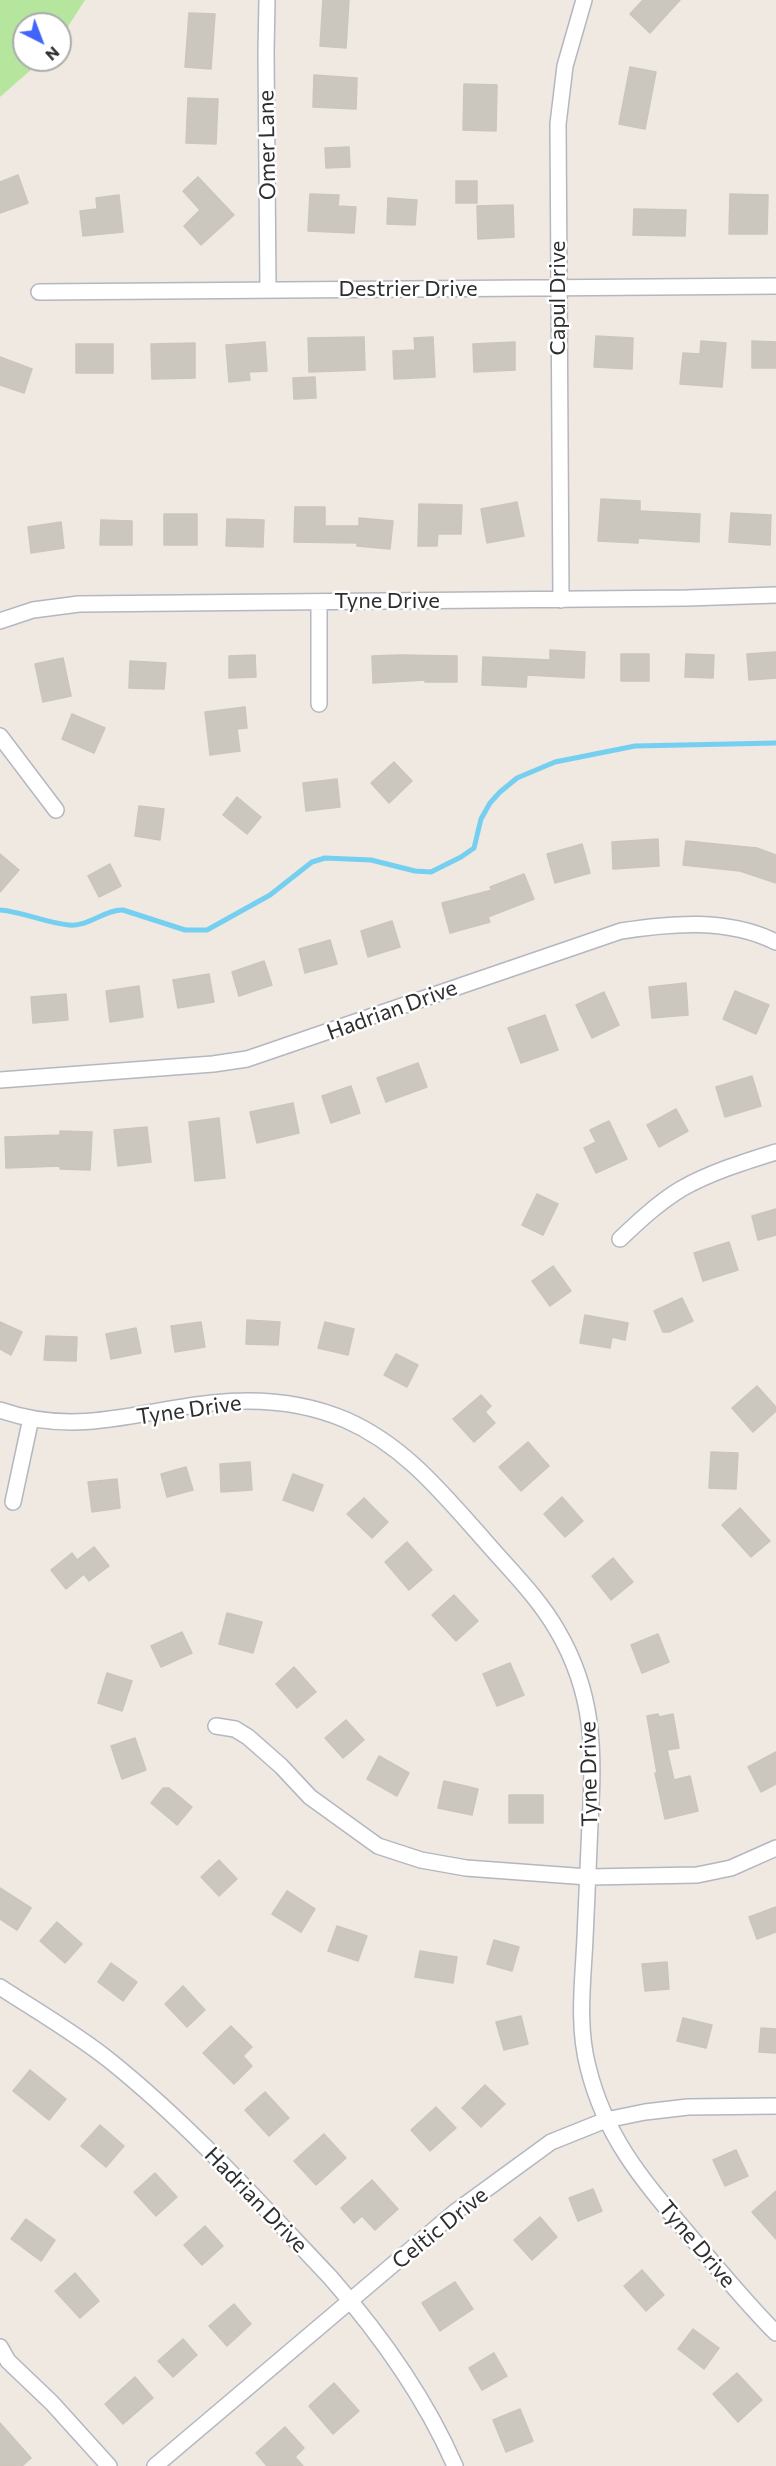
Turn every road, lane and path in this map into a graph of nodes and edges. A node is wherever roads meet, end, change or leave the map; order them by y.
1 (267, 0) edge
2 (584, 0) edge
3 (776, 285) edge
4 (557, 288) junction
5 (268, 290) junction
6 (39, 292) dead end
7 (776, 595) edge
8 (561, 600) junction
9 (319, 602) junction
10 (0, 621) edge
11 (319, 704) dead end
12 (0, 736) edge
13 (56, 810) dead end
14 (776, 942) edge
15 (0, 1080) edge
16 (776, 1152) edge
17 (620, 1239) dead end
18 (0, 1410) edge
19 (31, 1418) junction
20 (13, 1502) dead end
21 (216, 1726) dead end
22 (776, 1848) edge
23 (588, 1877) junction
24 (0, 1987) edge
25 (776, 2106) edge
26 (606, 2120) junction
27 (351, 2301) junction
28 (776, 2333) edge
29 (0, 2348) edge
30 (109, 2466) edge
31 (155, 2466) edge
32 (455, 2466) edge

1 - 5 street, Omer Lane
2 - 4 street, Capul Drive
3 - 4 street, Destrier Drive
4 - 5 street, Destrier Drive
4 - 8 street, Capul Drive
5 - 6 street, Destrier Drive
7 - 8 street, Tyne Drive
8 - 9 street, Tyne Drive
9 - 10 street, Tyne Drive
9 - 11 street
12 - 13 street
14 - 15 street, Hadrian Drive
16 - 17 street
18 - 19 street, Tyne Drive
19 - 20 street
19 - 23 street, Tyne Drive
21 - 23 street
22 - 23 street
23 - 26 street, Tyne Drive
24 - 27 street, Hadrian Drive
25 - 26 street, Celtic Drive
26 - 27 street, Celtic Drive
26 - 28 street, Tyne Drive
27 - 31 street, Celtic Drive
27 - 32 street, Hadrian Drive
29 - 30 street

